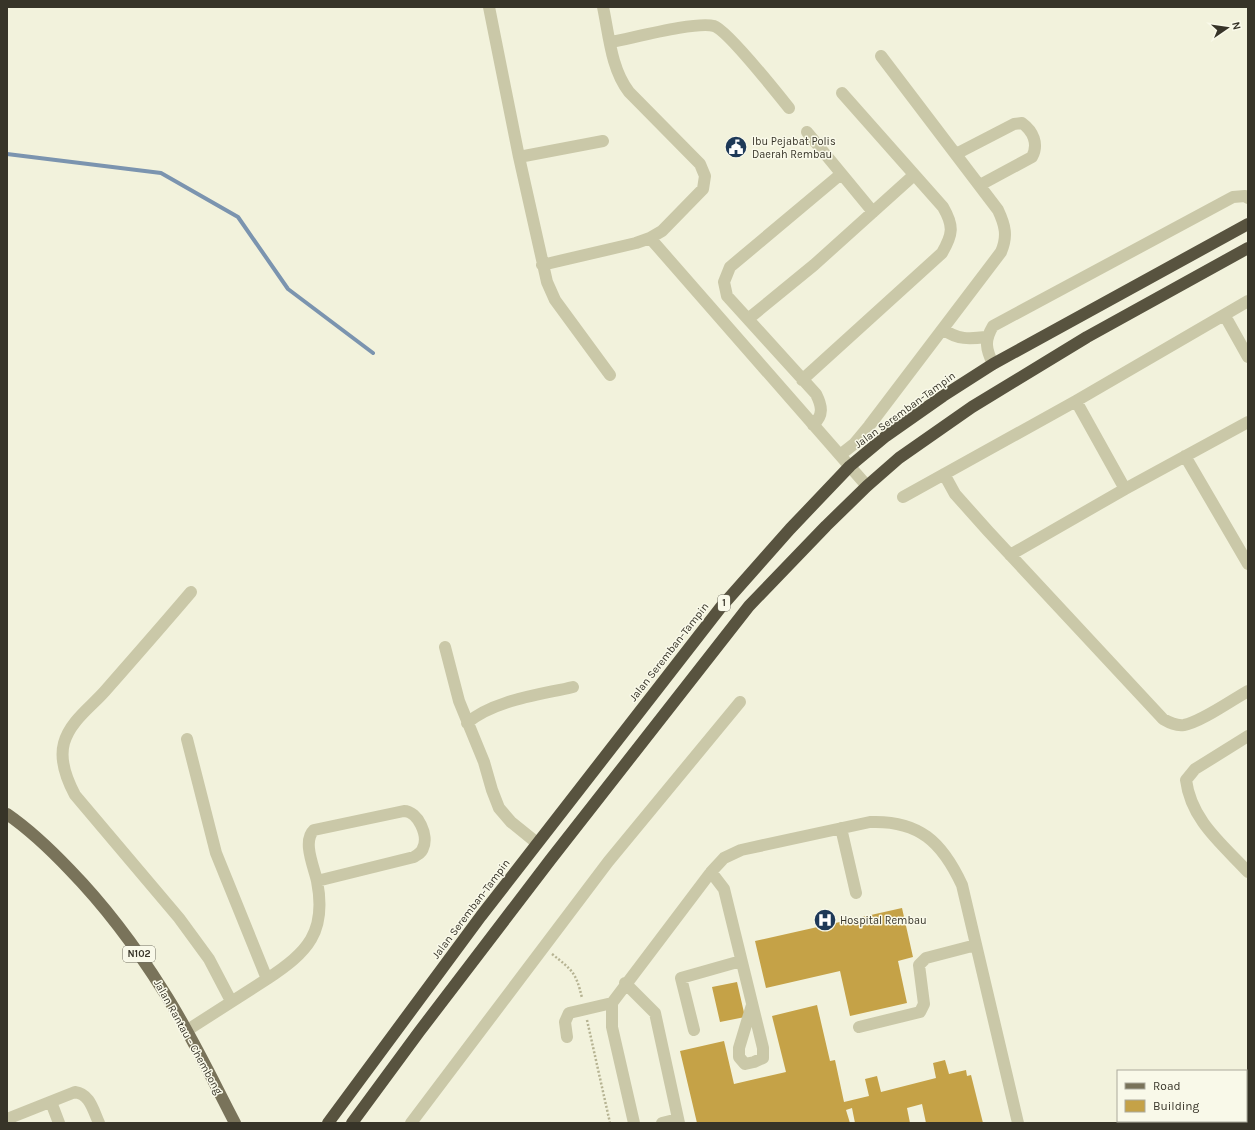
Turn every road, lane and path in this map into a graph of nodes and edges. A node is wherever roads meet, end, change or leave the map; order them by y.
1 (489, 7) edge
2 (603, 7) edge
3 (611, 42) junction
4 (881, 56) dead end
5 (842, 93) dead end
6 (788, 108) dead end
7 (807, 132) dead end
8 (602, 141) dead end
9 (956, 154) junction
10 (519, 157) junction
11 (841, 174) junction
12 (914, 175) junction
13 (980, 185) junction
14 (1248, 198) edge
15 (873, 212) junction
16 (1248, 224) edge
17 (650, 238) junction
18 (1248, 248) edge
19 (542, 265) junction
20 (1248, 301) edge
21 (1225, 316) junction
22 (748, 319) junction
23 (943, 329) junction
24 (986, 337) junction
25 (1248, 357) edge
26 (993, 364) junction
27 (610, 375) dead end
28 (802, 380) junction
29 (1076, 401) junction
30 (1248, 422) edge
31 (813, 425) junction
32 (840, 455) junction
33 (1185, 456) junction
34 (850, 466) junction
35 (944, 474) junction
36 (867, 486) junction
37 (1125, 489) junction
38 (904, 497) dead end
39 (1010, 555) junction
40 (1248, 564) edge
41 (191, 592) dead end
42 (445, 647) dead end
43 (573, 687) dead end
44 (1248, 691) edge
45 (740, 702) dead end
46 (467, 723) junction
47 (1248, 736) edge
48 (187, 739) dead end
49 (7, 814) edge
50 (841, 828) junction
51 (537, 843) junction
52 (711, 872) junction
53 (1248, 872) edge
54 (317, 881) junction
55 (856, 893) dead end
56 (976, 945) junction
57 (543, 948) junction
58 (741, 961) junction
59 (267, 979) junction
60 (625, 983) junction
61 (231, 1001) junction
62 (612, 1003) junction
63 (752, 1005) dead end
64 (585, 1010) junction
65 (859, 1027) dead end
66 (694, 1030) dead end
67 (186, 1031) junction
68 (566, 1037) dead end
69 (51, 1102) junction
70 (7, 1119) edge
71 (679, 1121) edge
72 (60, 1123) edge
73 (99, 1123) edge
74 (235, 1123) edge
75 (328, 1123) edge
76 (352, 1123) edge
77 (411, 1123) edge
78 (610, 1123) edge
79 (634, 1123) edge
80 (662, 1123) edge
81 (1018, 1123) edge

1 - 10 street
2 - 3 street
3 - 6 street
3 - 17 street
4 - 9 street
5 - 12 street
7 - 11 street
8 - 10 street
9 - 13 street
9 - 13 street
10 - 19 street
11 - 15 street
11 - 22 street
12 - 15 street
12 - 28 street
13 - 23 street
14 - 24 street
15 - 22 street
16 - 26 highway, Jalan Seremban-Tampin / 1
17 - 19 street
17 - 31 street
18 - 36 highway, 1
19 - 27 street
20 - 21 street
21 - 25 street
21 - 29 street
22 - 28 street
23 - 24 street
23 - 32 street
24 - 26 street
26 - 34 highway, Jalan Seremban-Tampin / 1
28 - 31 street
29 - 35 street
29 - 37 street
30 - 33 street
31 - 32 street
32 - 34 street
33 - 37 street
33 - 40 street
34 - 36 street
34 - 51 highway, Jalan Seremban-Tampin / 1
35 - 38 street
35 - 39 street
36 - 76 highway, 1
37 - 39 street
39 - 44 street
41 - 61 street
42 - 46 street
43 - 46 street
45 - 57 street
46 - 51 street
47 - 53 street
48 - 59 street
49 - 67 main road, Jalan Rantau - Chembong / N102
50 - 52 street
50 - 55 street
50 - 56 street
51 - 75 highway, Jalan Seremban-Tampin / 1
52 - 58 street
52 - 60 street
54 - 54 street
54 - 59 street
56 - 65 street
56 - 81 street
57 - 64 path
57 - 77 street
58 - 63 street
58 - 66 street
59 - 61 street
60 - 62 street
60 - 71 street
61 - 67 street
62 - 64 street
62 - 79 street
64 - 68 street
64 - 78 path
67 - 74 main road, Jalan Rantau - Chembong / N102
69 - 70 street
69 - 72 street
69 - 73 street
71 - 80 street

